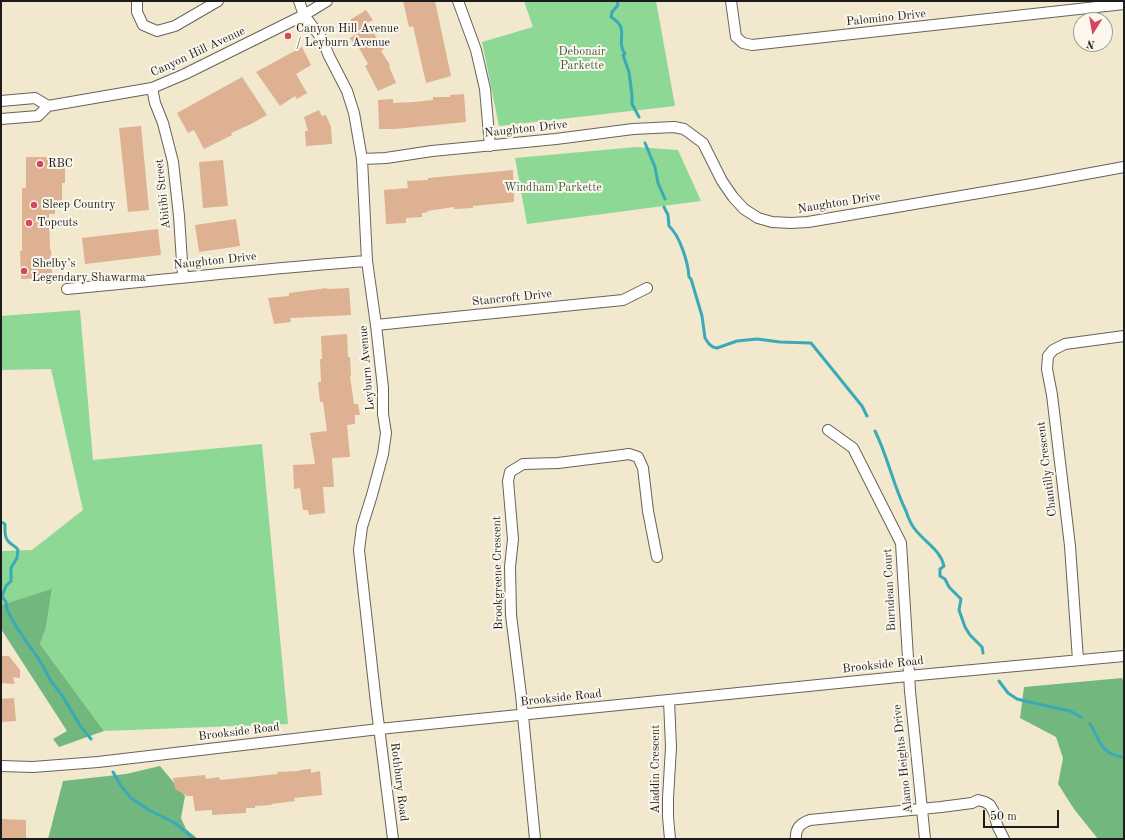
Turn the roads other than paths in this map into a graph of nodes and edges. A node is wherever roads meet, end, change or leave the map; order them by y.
1 (137, 1) edge
2 (218, 1) edge
3 (299, 1) edge
4 (327, 1) edge
5 (458, 1) edge
6 (731, 1) edge
7 (1124, 4) edge
8 (304, 15) junction
9 (152, 88) junction
10 (1, 101) edge
11 (48, 106) junction
12 (1, 119) edge
13 (490, 146) junction
14 (362, 159) junction
15 (1124, 167) edge
16 (367, 261) junction
17 (182, 277) junction
18 (647, 288) dead end
19 (67, 289) dead end
20 (376, 325) junction
21 (1124, 336) edge
22 (828, 430) dead end
23 (657, 557) dead end
24 (1124, 656) edge
25 (1078, 660) junction
26 (908, 676) junction
27 (669, 700) junction
28 (523, 715) junction
29 (379, 729) junction
30 (1, 766) edge
31 (922, 809) junction
32 (393, 839) edge
33 (535, 839) edge
34 (670, 839) edge
35 (796, 839) edge
36 (925, 839) edge
37 (1004, 839) edge

1 - 2 street
3 - 8 street, Leyburn Avenue
4 - 8 street, Canyon Hill Avenue
5 - 13 street
6 - 7 street, Palomino Drive
8 - 9 street, Canyon Hill Avenue
8 - 14 street, Leyburn Avenue
9 - 11 street, Canyon Hill Avenue
9 - 17 street, Abitibi Street
10 - 11 street
11 - 12 street, Canyon Hill Avenue
13 - 14 street, Naughton Drive
13 - 15 street, Naughton Drive
14 - 16 street, Leyburn Avenue
16 - 17 street, Naughton Drive
16 - 20 street, Leyburn Avenue
17 - 19 street, Naughton Drive
18 - 20 street, Stancroft Drive
20 - 29 street, Leyburn Avenue
21 - 25 street, Chantilly Crescent
22 - 26 street, Burndean Court
23 - 28 street, Brookgreene Crescent
24 - 25 street, Brookside Road
25 - 26 street, Brookside Road
26 - 27 street, Brookside Road
26 - 31 street, Alamo Heights Drive
27 - 28 street, Brookside Road
27 - 34 street, Aladdin Crescent
28 - 29 street, Brookside Road
28 - 33 street
29 - 30 street, Brookside Road
29 - 32 street, Rothbury Road
31 - 35 street
31 - 36 street, Alamo Heights Drive
31 - 37 street

